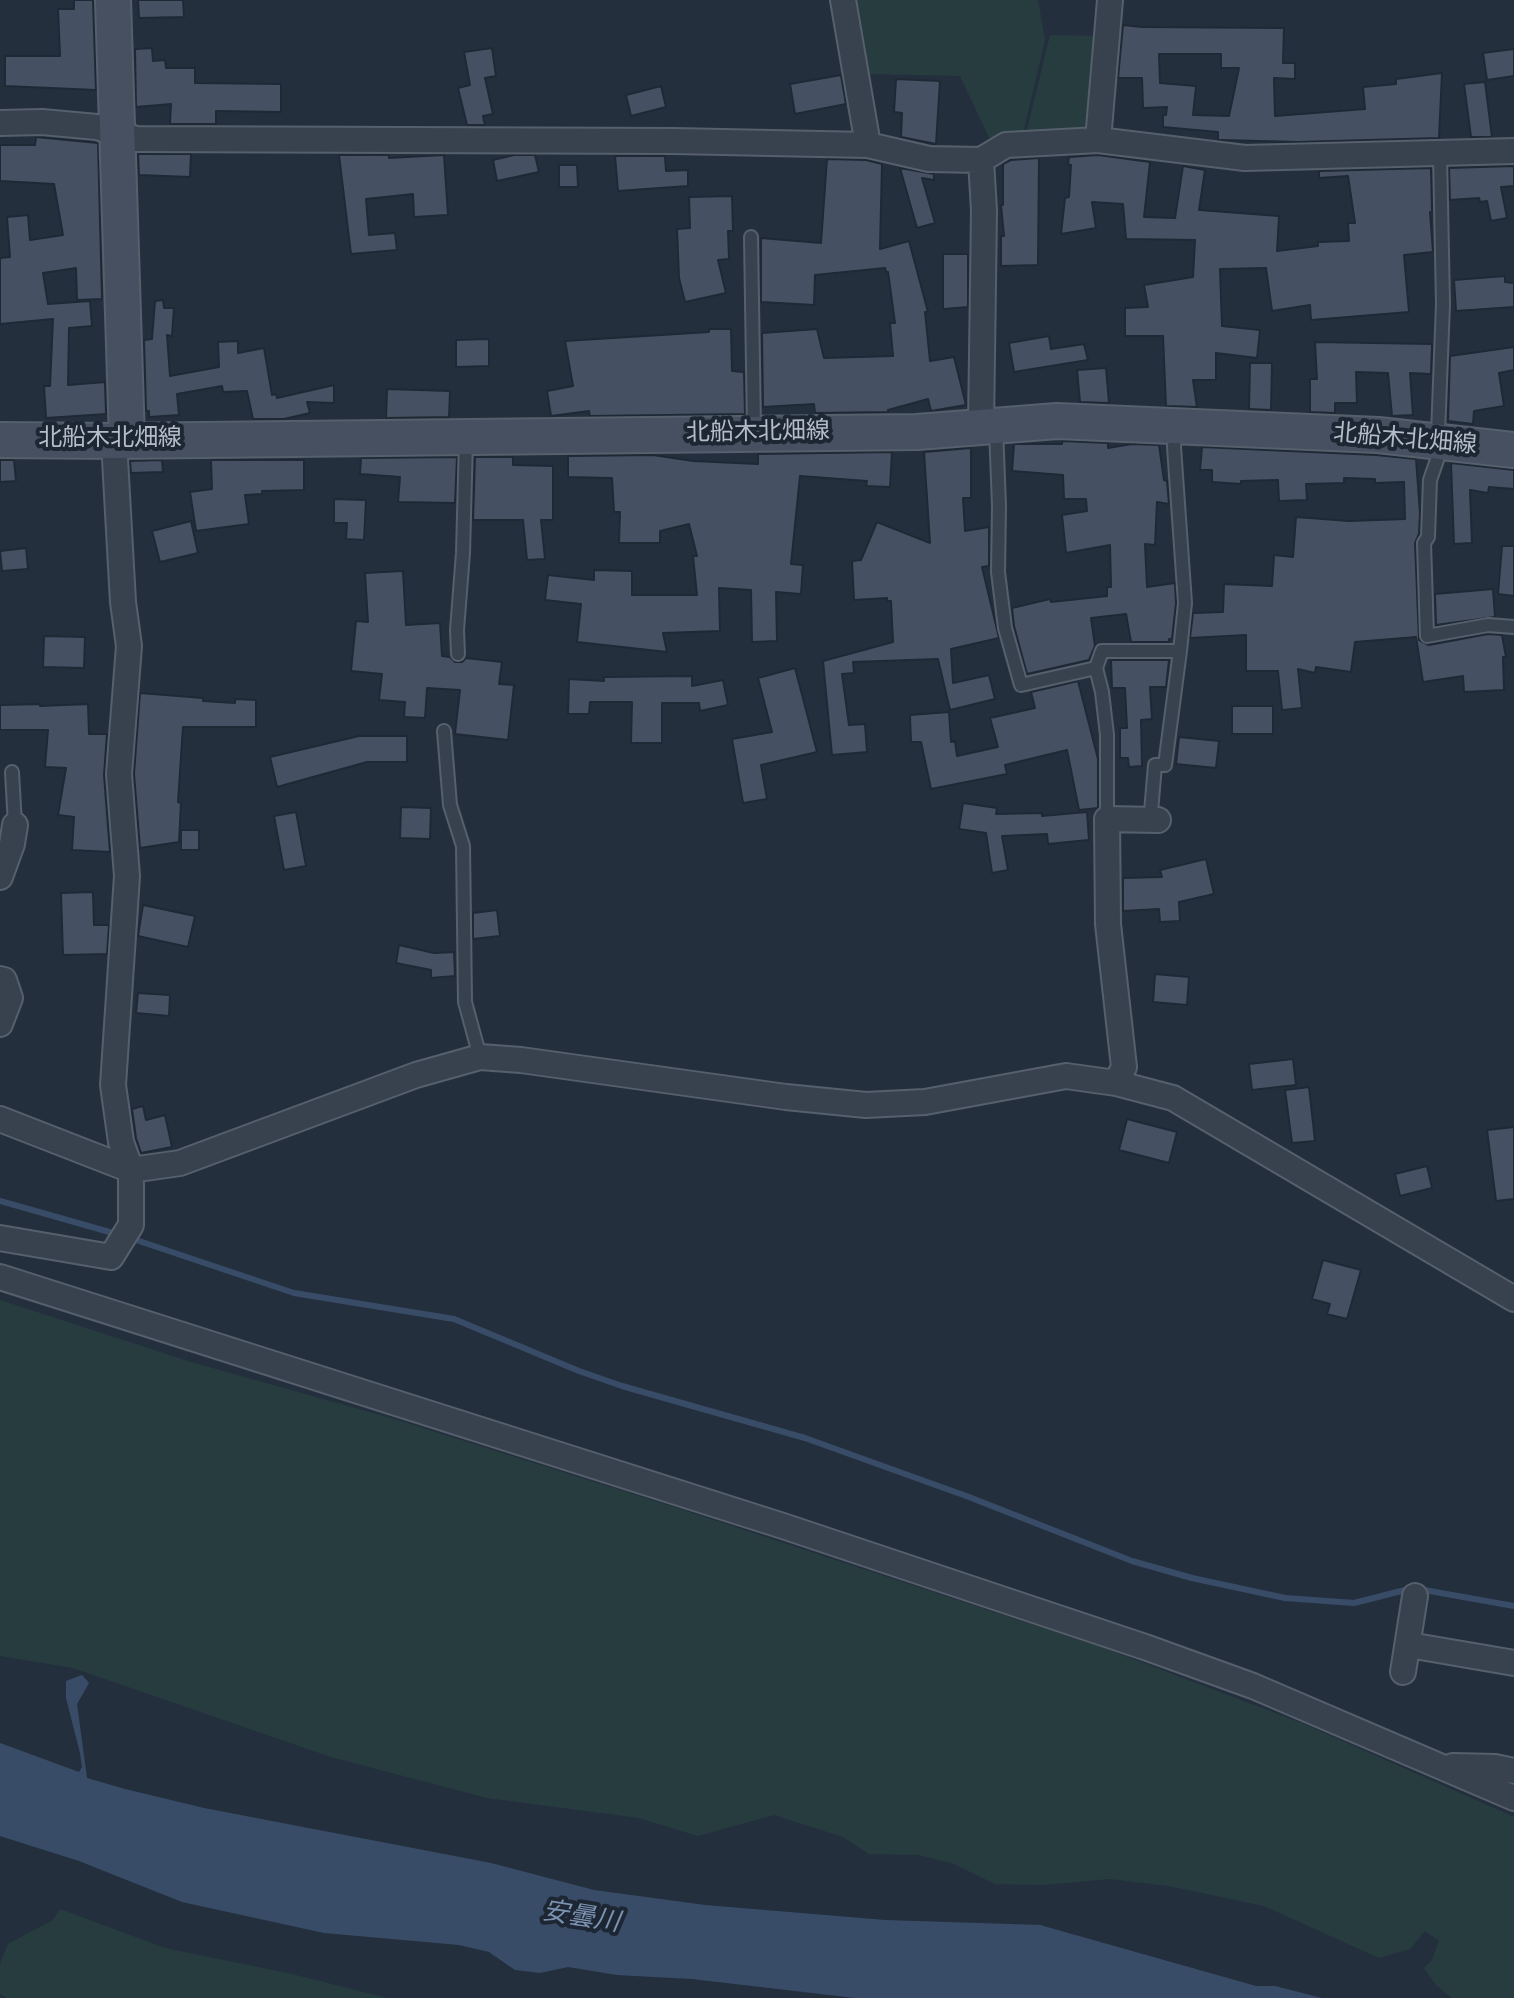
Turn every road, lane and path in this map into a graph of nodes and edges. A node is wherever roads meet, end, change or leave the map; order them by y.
1 (113, 0) edge
2 (843, 0) edge
3 (1110, 0) edge
4 (0, 123) edge
5 (116, 131) junction
6 (1098, 140) junction
7 (868, 145) junction
8 (1514, 151) edge
9 (1440, 153) junction
10 (981, 160) junction
11 (751, 237) dead end
12 (988, 426) junction
13 (1176, 426) junction
14 (754, 433) junction
15 (466, 436) junction
16 (0, 440) edge
17 (120, 440) junction
18 (1438, 441) junction
19 (1514, 450) edge
20 (1514, 627) edge
21 (1180, 651) junction
22 (458, 654) dead end
23 (1096, 668) junction
24 (444, 731) dead end
25 (12, 772) dead end
26 (1154, 816) joint
27 (1107, 819) junction
28 (15, 825) joint
29 (0, 877) edge
30 (0, 979) edge
31 (0, 1024) edge
32 (480, 1057) junction
33 (1116, 1083) junction
34 (0, 1119) edge
35 (131, 1170) junction
36 (0, 1238) edge
37 (0, 1277) edge
38 (1514, 1299) edge
39 (1415, 1596) dead end
40 (1409, 1645) junction
41 (1514, 1663) edge
42 (1403, 1672) dead end
43 (1439, 1766) junction
44 (1514, 1771) edge
45 (1514, 1798) edge

1 - 5 main road
2 - 7 street
3 - 6 street
4 - 5 street
5 - 7 street
5 - 17 main road
6 - 9 street
6 - 10 street
7 - 10 street
8 - 9 street
9 - 18 lane
10 - 12 street
11 - 14 lane
12 - 13 main road, 北船木北畑線
12 - 14 main road, 北船木北畑線
12 - 23 lane
13 - 18 main road, 北船木北畑線
13 - 21 lane
14 - 15 main road, 北船木北畑線
15 - 17 main road, 北船木北畑線
15 - 22 lane
16 - 17 main road, 北船木北畑線
17 - 35 street
18 - 19 main road, 北船木北畑線
18 - 20 lane
21 - 23 lane
21 - 26 lane
23 - 27 lane
24 - 32 lane
25 - 28 lane
26 - 27 street
27 - 33 street
28 - 29 street
30 - 31 street
32 - 33 street
32 - 35 street
33 - 38 street
34 - 35 street
35 - 36 street
37 - 43 street
39 - 40 street
40 - 41 street
40 - 42 street
43 - 44 street
43 - 45 street

